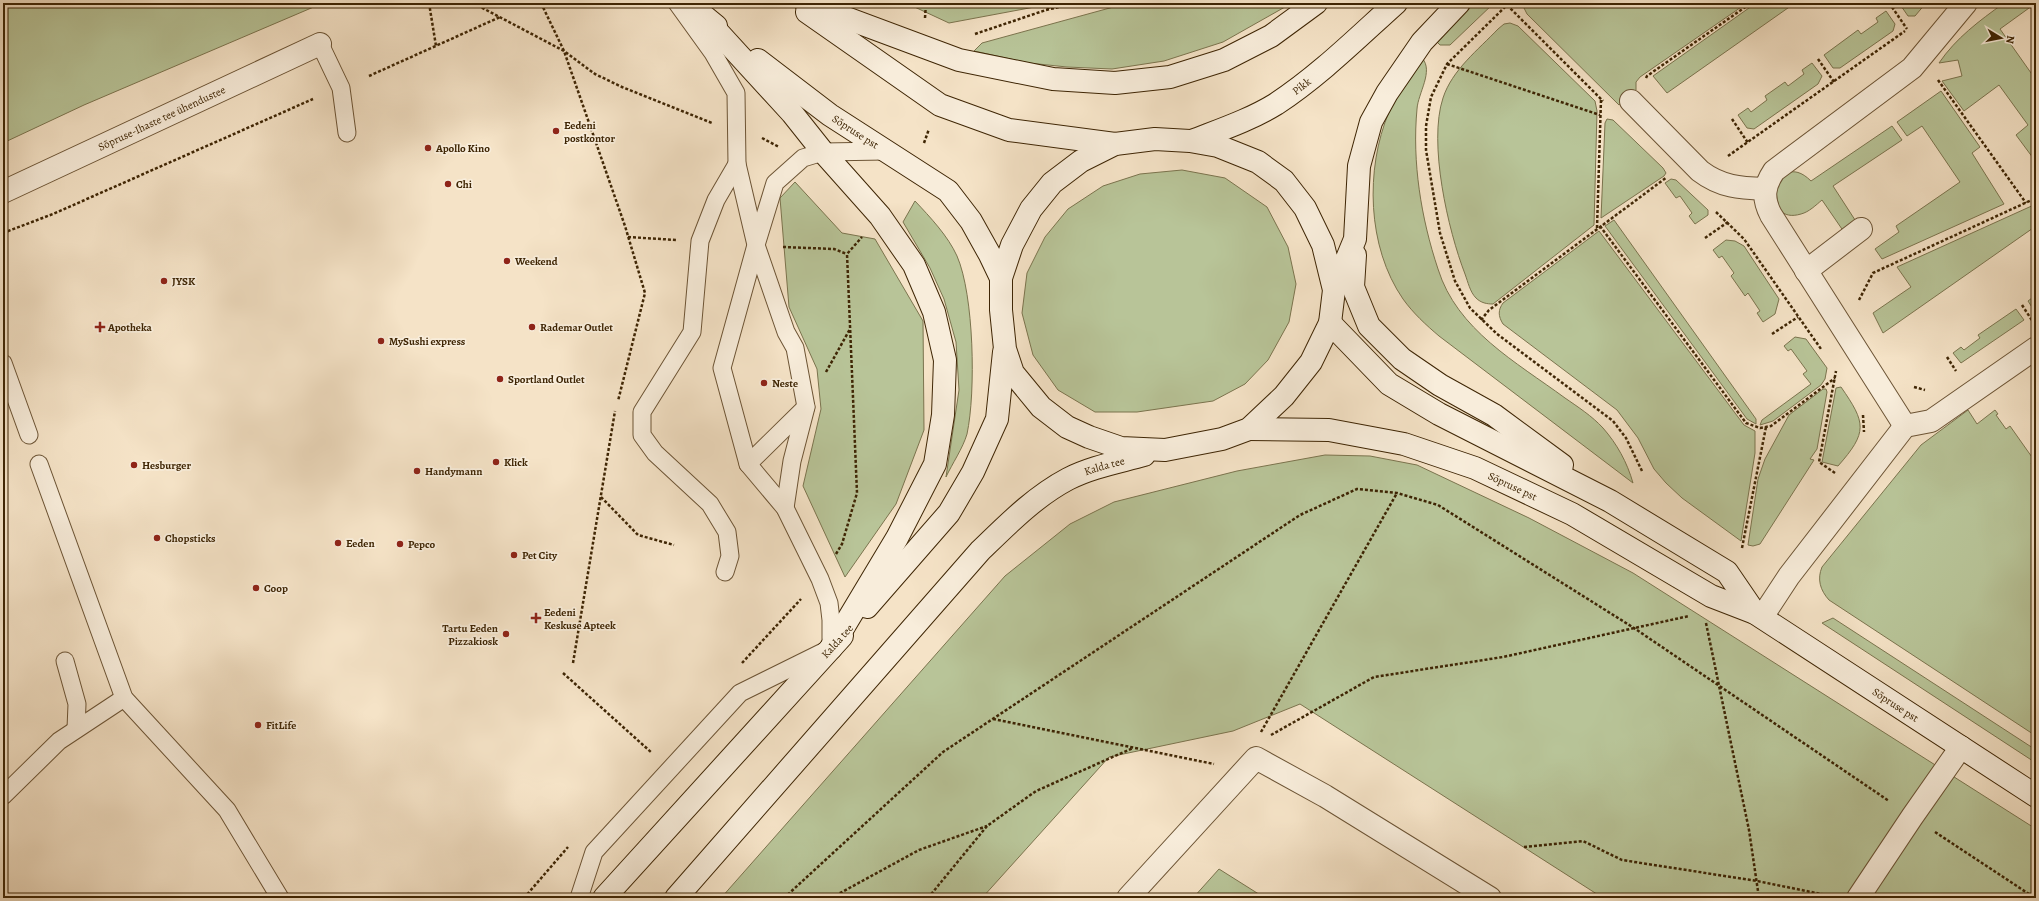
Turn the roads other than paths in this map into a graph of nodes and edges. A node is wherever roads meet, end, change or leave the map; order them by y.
1 (677, 3) edge
2 (688, 3) edge
3 (794, 3) edge
4 (806, 3) edge
5 (1316, 3) edge
6 (1396, 3) edge
7 (1459, 3) edge
8 (1966, 3) edge
9 (705, 18) junction
10 (320, 44) joint
11 (1631, 101) dead end
12 (347, 133) dead end
13 (1190, 141) junction
14 (1115, 144) junction
15 (886, 151) junction
16 (823, 152) junction
17 (737, 164) junction
18 (1765, 189) junction
19 (3, 192) edge
20 (1862, 229) dead end
21 (1355, 239) junction
22 (756, 245) junction
23 (1806, 271) junction
24 (1001, 278) junction
25 (1334, 290) junction
26 (1330, 323) junction
27 (2036, 348) edge
28 (1005, 349) junction
29 (3, 363) edge
30 (806, 407) junction
31 (1905, 426) junction
32 (1249, 429) junction
33 (29, 435) dead end
34 (1164, 450) junction
35 (39, 464) dead end
36 (748, 464) junction
37 (1610, 501) junction
38 (785, 508) junction
39 (725, 572) dead end
40 (1758, 615) junction
41 (831, 648) junction
42 (65, 661) dead end
43 (124, 698) junction
44 (76, 730) junction
45 (1961, 747) junction
46 (3, 796) edge
47 (2036, 796) edge
48 (280, 898) edge
49 (578, 898) edge
50 (604, 898) edge
51 (676, 898) edge
52 (1128, 898) edge
53 (1490, 898) edge
54 (1858, 898) edge

1 - 17 lane
2 - 9 street, Sõpruse pst
3 - 14 street
4 - 5 street
6 - 13 street, Pikk
7 - 21 street
8 - 18 street
9 - 15 street, Sõpruse pst
9 - 16 street
10 - 12 lane
10 - 19 street, Sõpruse-Ihaste tee ühendustee
11 - 18 street
13 - 14 street
13 - 25 street
14 - 24 street
15 - 16 lane
15 - 24 street, Sõpruse pst
16 - 22 lane
16 - 41 street
17 - 22 lane
17 - 39 lane
18 - 23 street
20 - 23 street
21 - 25 street
21 - 37 street
22 - 30 lane
22 - 36 lane
23 - 31 street
24 - 28 street
25 - 26 street
26 - 32 street
26 - 37 street, Sõpruse pst
27 - 31 street
28 - 34 street
28 - 41 street, Kalda tee
29 - 33 lane
30 - 36 lane
30 - 38 lane
31 - 40 street
32 - 34 street
32 - 40 street, Sõpruse pst
34 - 51 street, Kalda tee
35 - 43 lane
36 - 38 lane
37 - 40 street, Sõpruse pst
38 - 41 lane
40 - 45 street, Sõpruse pst
41 - 49 lane
41 - 50 street, Kalda tee
42 - 44 lane
43 - 44 lane
43 - 48 lane
44 - 46 lane
45 - 47 street, Sõpruse pst
45 - 54 street
52 - 53 street

